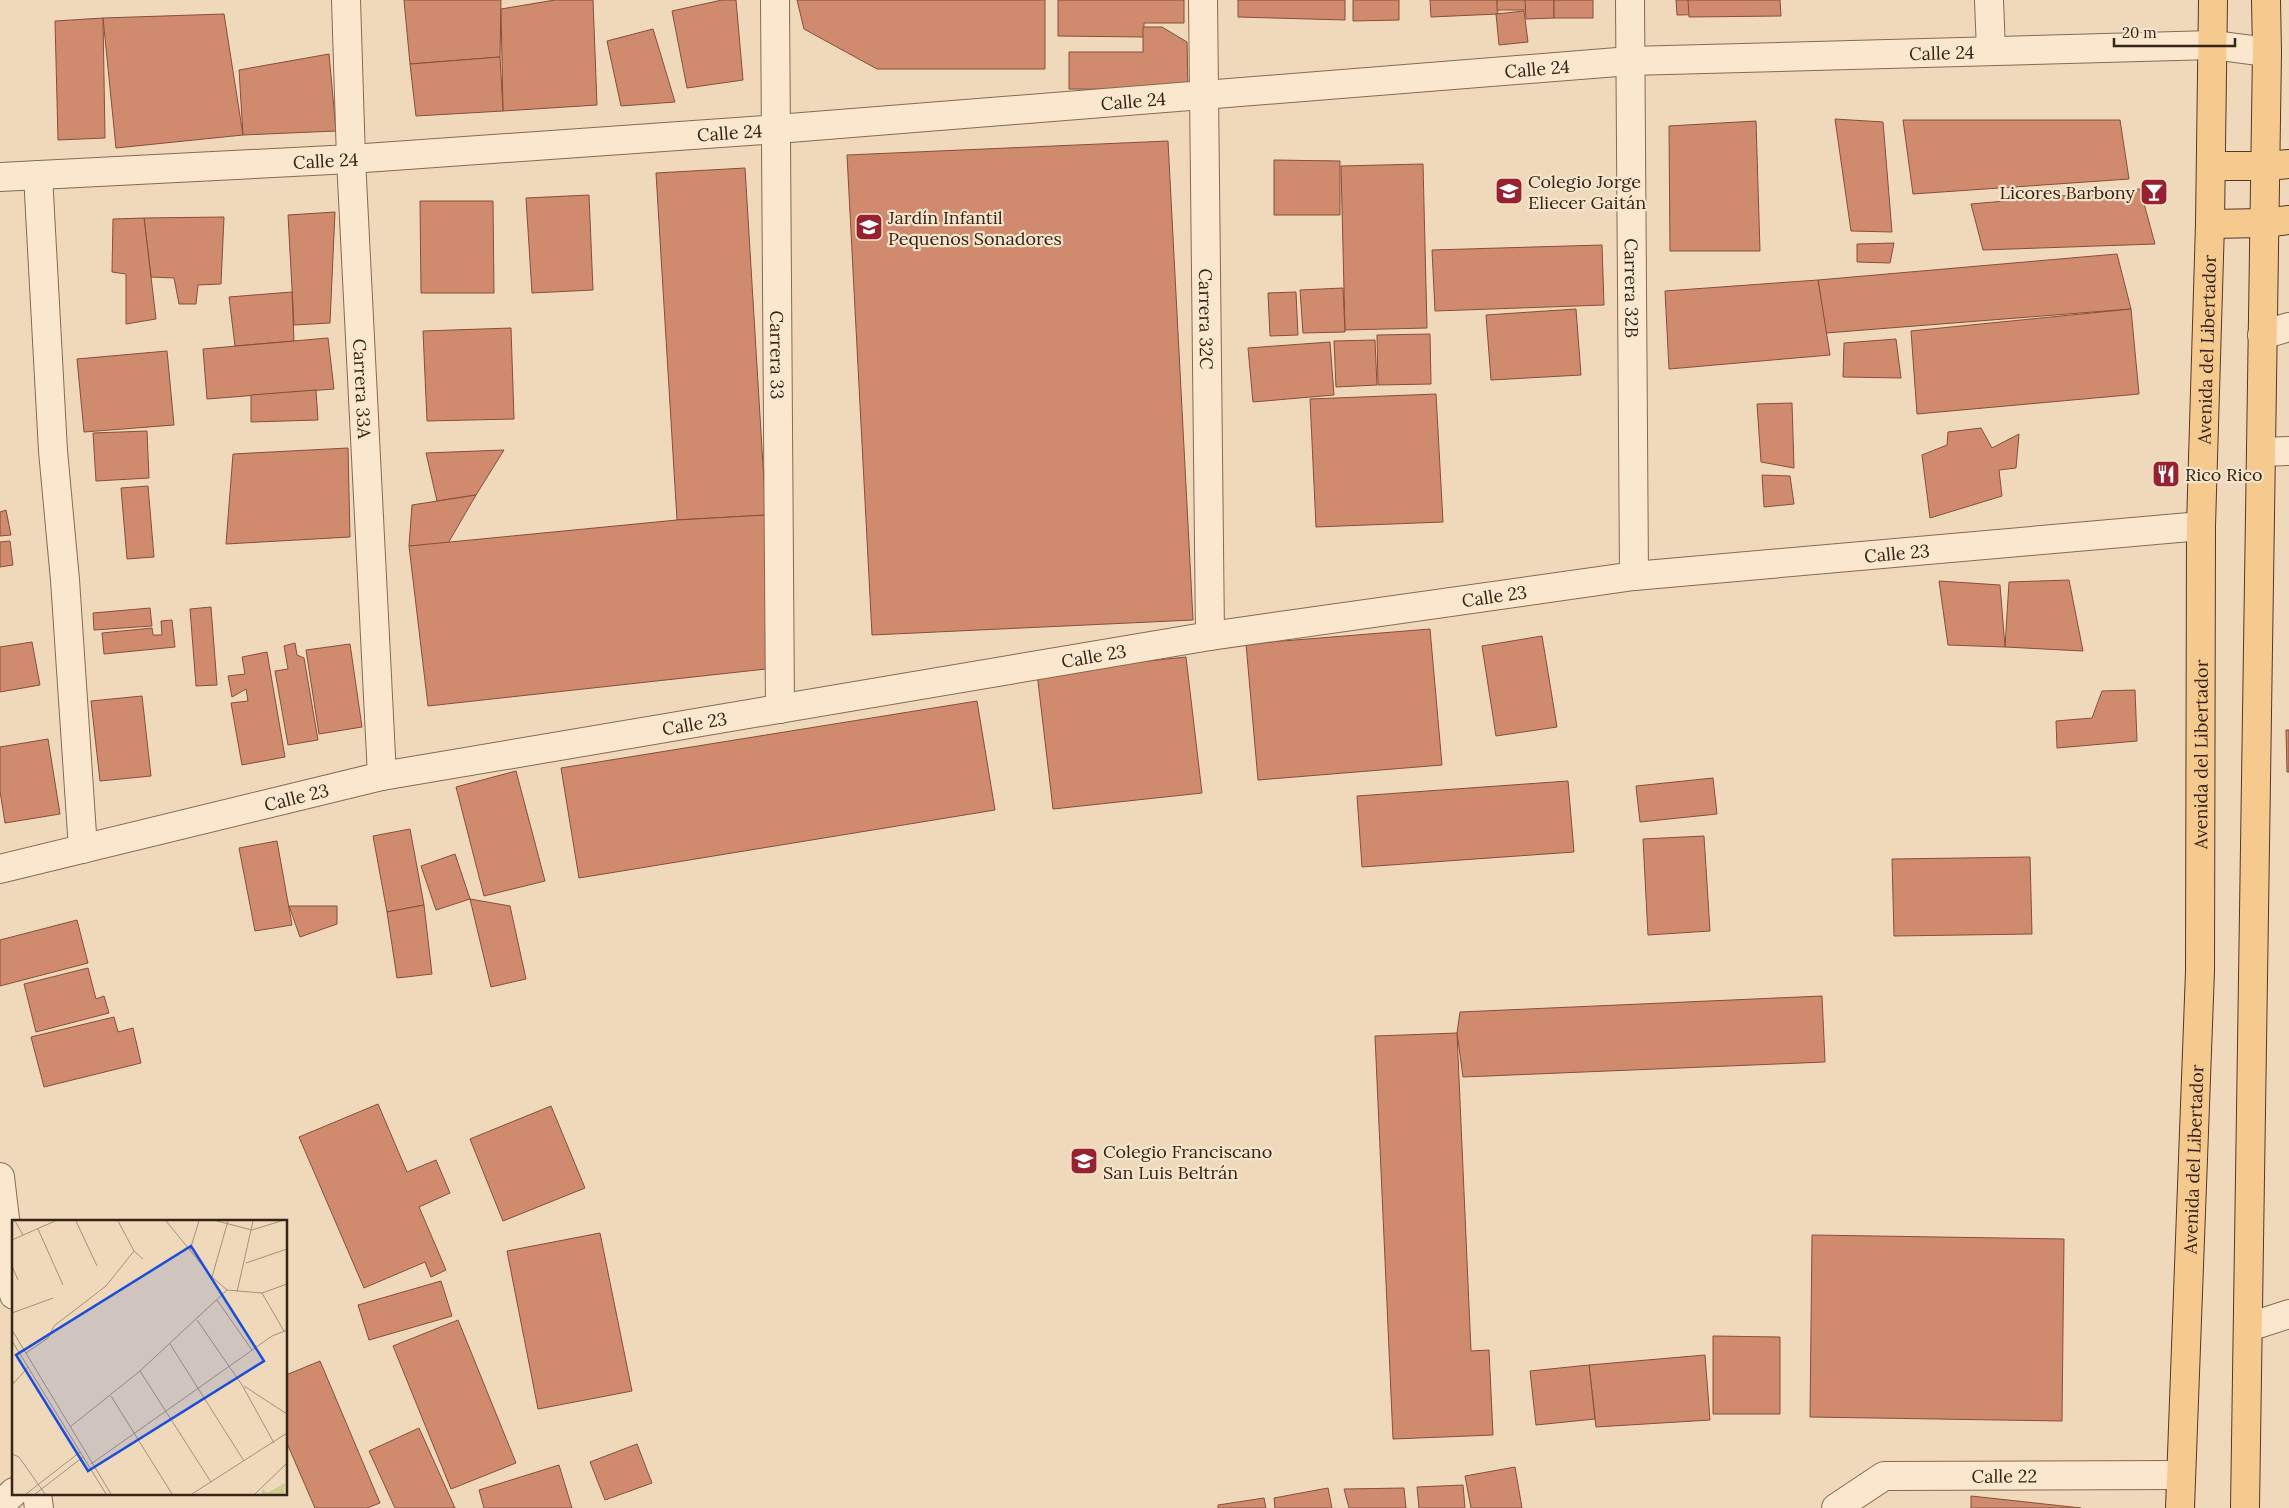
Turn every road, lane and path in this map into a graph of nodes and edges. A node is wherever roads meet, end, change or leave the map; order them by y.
1 (346, 0) edge
2 (775, 0) edge
3 (1203, 0) edge
4 (1630, 0) edge
5 (1989, 0) edge
6 (2213, 0) edge
7 (2266, 0) edge
8 (2213, 45) junction
9 (1991, 52) junction
10 (2267, 52) junction
11 (1630, 62) junction
12 (1204, 95) junction
13 (777, 129) junction
14 (351, 159) junction
15 (2277, 165) edge
16 (2211, 166) junction
17 (38, 175) junction
18 (0, 177) edge
19 (2276, 222) edge
20 (2210, 224) junction
21 (2289, 327) edge
22 (2262, 334) junction
23 (2289, 451) edge
24 (2260, 452) junction
25 (2200, 526) junction
26 (1634, 576) junction
27 (1210, 636) junction
28 (780, 710) junction
29 (382, 776) junction
30 (83, 848) junction
31 (0, 869) edge
32 (0, 1177) edge
33 (12, 1279) edge
34 (2289, 1314) edge
35 (2249, 1327) junction
36 (2181, 1475) junction
37 (12, 1494) edge
38 (0, 1505) edge
39 (1836, 1508) edge
40 (2180, 1508) edge
41 (2245, 1508) edge

1 - 14 street, Carrera 33A
2 - 13 street, Carrera 33
3 - 12 street, Carrera 32C
4 - 11 street, Carrera 32B
5 - 9 street
6 - 8 main road, Avenida del Libertador
7 - 10 main road
8 - 9 street, Calle 24
8 - 10 street, Calle 24
8 - 16 main road, Avenida del Libertador
9 - 11 street, Calle 24
10 - 15 main road
11 - 12 street, Calle 24
11 - 26 street, Carrera 32B
12 - 13 street, Calle 24
12 - 27 street, Carrera 32C
13 - 14 street, Calle 24
13 - 28 street, Carrera 33
14 - 17 street, Calle 24
14 - 29 street, Carrera 33A
15 - 16 main road
15 - 19 main road
16 - 20 main road, Avenida del Libertador
17 - 18 street, Calle 24
17 - 30 street
19 - 20 main road
19 - 22 main road
20 - 25 main road, Avenida del Libertador
21 - 22 street
22 - 24 main road
23 - 24 street
24 - 35 main road
25 - 26 street, Calle 23
25 - 36 main road, Avenida del Libertador
26 - 27 street, Calle 23
27 - 28 street, Calle 23
28 - 29 street, Calle 23
29 - 30 street, Calle 23
30 - 31 street, Calle 23
32 - 33 street
34 - 35 street
35 - 41 main road
36 - 39 street, Calle 22
36 - 40 main road, Avenida del Libertador
37 - 38 street

